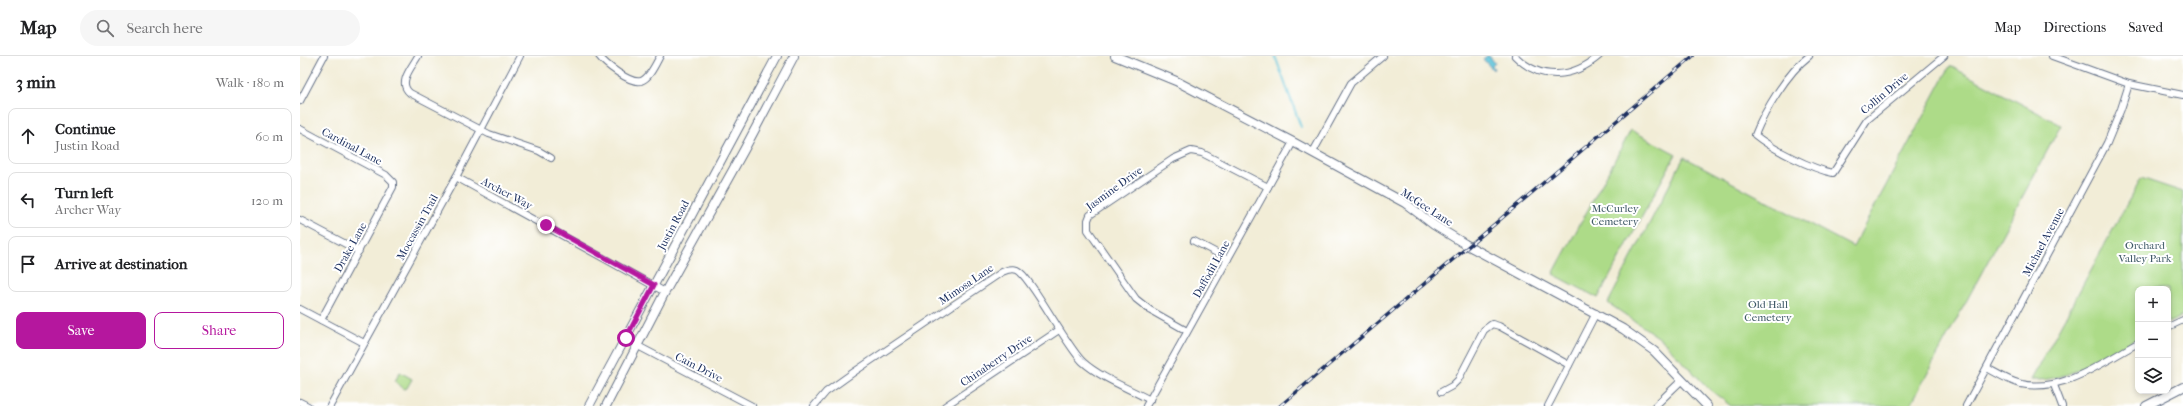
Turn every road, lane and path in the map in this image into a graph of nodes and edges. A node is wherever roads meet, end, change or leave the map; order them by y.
1 (324, 56) edge
2 (418, 56) edge
3 (520, 56) edge
4 (599, 56) edge
5 (660, 56) edge
6 (777, 56) edge
7 (794, 56) edge
8 (1115, 56) edge
9 (1383, 56) edge
10 (1516, 56) edge
11 (1599, 56) edge
12 (1808, 56) edge
13 (1944, 56) edge
14 (2052, 56) edge
15 (2129, 84) junction
16 (760, 87) junction
17 (773, 94) junction
18 (2183, 95) edge
19 (300, 101) edge
20 (300, 129) edge
21 (481, 130) junction
22 (1293, 142) junction
23 (1313, 152) junction
24 (551, 158) dead end
25 (456, 177) junction
26 (392, 182) joint
27 (1268, 187) junction
28 (300, 220) edge
29 (1194, 241) dead end
30 (359, 251) junction
31 (1228, 259) junction
32 (654, 285) junction
33 (665, 292) junction
34 (300, 309) edge
35 (1596, 313) junction
36 (321, 320) junction
37 (2183, 320) edge
38 (2171, 326) edge
39 (1059, 330) junction
40 (1187, 331) junction
41 (364, 343) junction
42 (638, 346) junction
43 (2135, 346) edge
44 (1569, 365) junction
45 (1987, 368) junction
46 (1682, 380) junction
47 (2054, 385) junction
48 (2183, 387) edge
49 (597, 392) junction
50 (1440, 392) dead end
51 (1150, 400) junction
52 (300, 402) edge
53 (608, 403) edge
54 (308, 406) edge
55 (330, 406) edge
56 (590, 406) edge
57 (752, 406) edge
58 (814, 406) edge
59 (945, 406) edge
60 (1146, 406) edge
61 (1548, 406) edge
62 (1655, 406) edge
63 (1707, 406) edge
64 (1966, 406) edge
65 (2062, 406) edge
66 (2146, 406) edge

1 - 19 street
2 - 21 street
3 - 21 street, Moccassin Trail
4 - 5 street
6 - 16 main road, Justin Road
7 - 17 main road
8 - 22 main road, McGee Lane
9 - 23 street
10 - 11 street
12 - 13 street, Collin Drive
14 - 15 street
15 - 18 street
15 - 45 street, Michael Avenue
16 - 17 main road
16 - 32 main road, Justin Road
17 - 33 main road
20 - 26 street, Cardinal Lane
21 - 24 street
21 - 25 street, Moccassin Trail
22 - 23 main road, McGee Lane
22 - 27 street, Daffodil Lane
23 - 35 main road, McGee Lane
25 - 32 street, Archer Way
25 - 41 street, Moccassin Trail
26 - 30 street, Drake Lane
27 - 31 street, Daffodil Lane
27 - 40 street, Jasmine Drive
28 - 30 street
29 - 31 street
30 - 36 street, Drake Lane
31 - 40 street, Daffodil Lane
32 - 33 street, Archer Way
32 - 49 main road, Justin Road
33 - 42 main road
34 - 36 street
35 - 44 street
35 - 46 main road, McGee Lane
36 - 41 street
37 - 38 street
39 - 51 street, Mimosa Lane
39 - 58 street, Mimosa Lane
39 - 59 street, Chinaberry Drive
40 - 51 street, Daffodil Lane
41 - 55 street, Moccassin Trail
42 - 53 main road
42 - 57 street, Cain Drive
43 - 47 street
44 - 50 street
44 - 61 street
45 - 47 street
45 - 64 street, Michael Avenue
46 - 62 street
46 - 63 main road, McGee Lane
47 - 65 street
48 - 66 main road
49 - 53 main road
49 - 56 main road, Justin Road
51 - 60 street, Daffodil Lane
52 - 54 street

